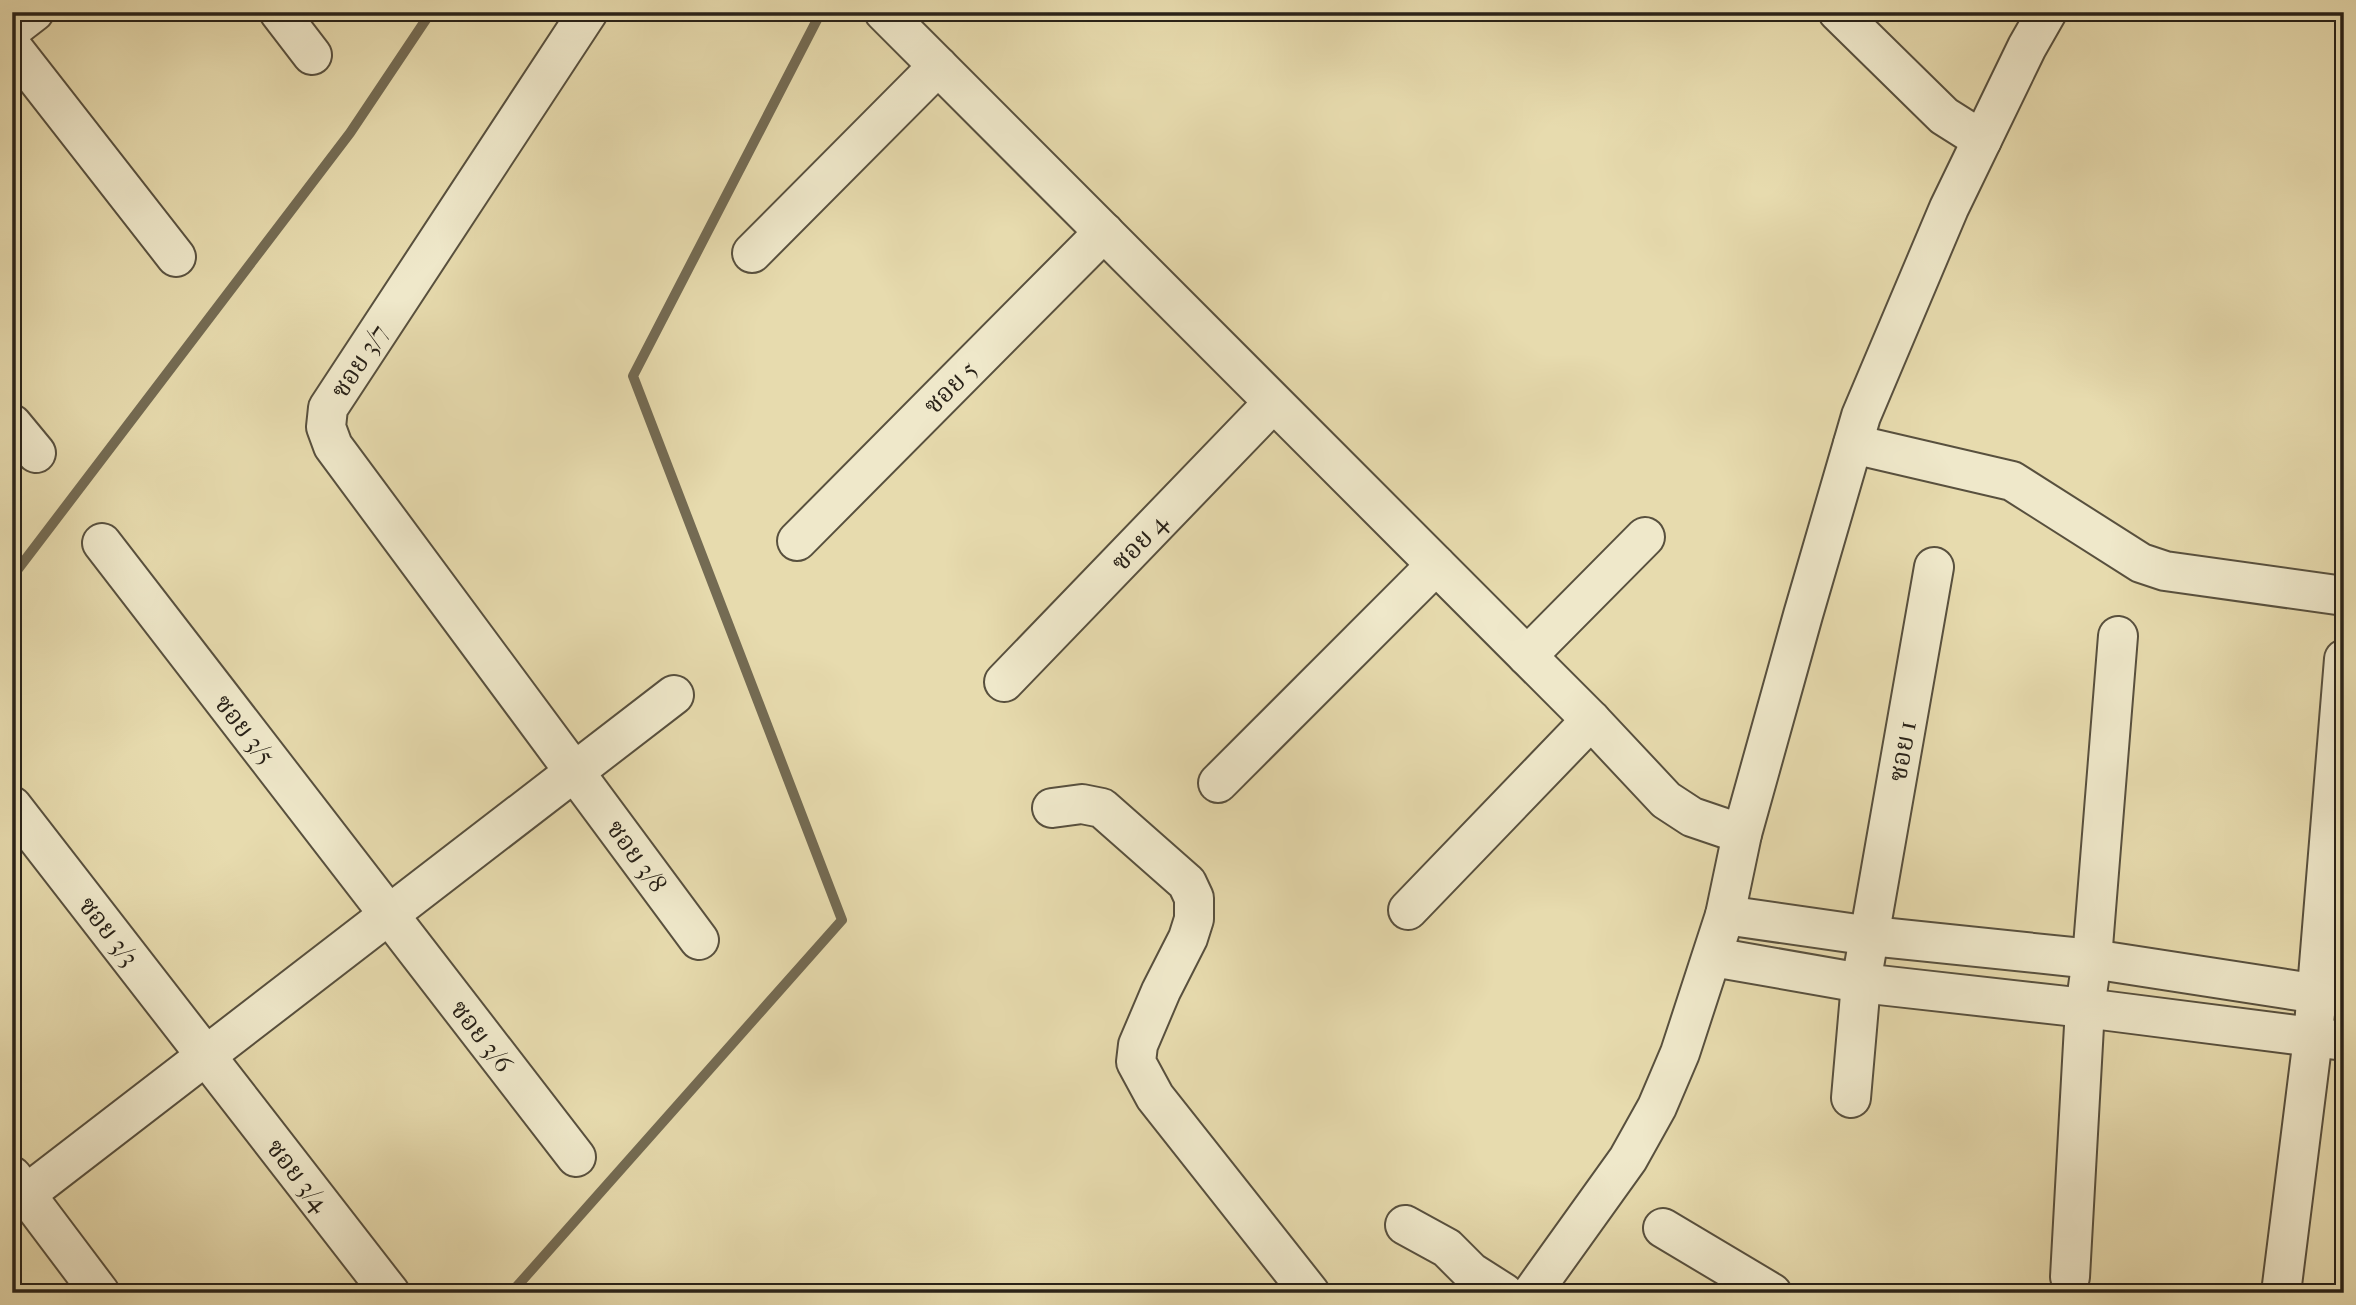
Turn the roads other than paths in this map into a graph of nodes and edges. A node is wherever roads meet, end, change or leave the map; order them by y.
1 (34, 12) edge
2 (279, 12) edge
3 (589, 12) edge
4 (884, 12) edge
5 (1838, 12) edge
6 (2044, 14) edge
7 (12, 29) edge
8 (12, 47) edge
9 (312, 55) dead end
10 (938, 66) junction
11 (1982, 140) junction
12 (1104, 232) junction
13 (752, 253) dead end
14 (176, 257) dead end
15 (1273, 403) junction
16 (12, 424) edge
17 (1853, 444) junction
18 (36, 453) dead end
19 (1645, 537) dead end
20 (797, 541) dead end
21 (102, 543) dead end
22 (1436, 565) junction
23 (1934, 567) dead end
24 (2344, 596) edge
25 (2118, 636) dead end
26 (1527, 656) junction
27 (2344, 659) edge
28 (1004, 681) dead end
29 (674, 695) dead end
30 (1591, 720) junction
31 (575, 772) junction
32 (1218, 783) dead end
33 (12, 806) edge
34 (1052, 807) dead end
35 (1742, 834) junction
36 (1408, 910) dead end
37 (388, 915) junction
38 (1726, 915) junction
39 (1871, 936) junction
40 (699, 940) dead end
41 (1713, 957) junction
42 (2092, 960) junction
43 (1861, 983) junction
44 (2329, 996) edge
45 (2085, 1009) junction
46 (2329, 1040) edge
47 (205, 1057) junction
48 (1851, 1098) dead end
49 (576, 1157) dead end
50 (17, 1192) edge
51 (1405, 1225) dead end
52 (1663, 1228) dead end
53 (2070, 1277) dead end
54 (100, 1293) edge
55 (390, 1293) edge
56 (1310, 1293) edge
57 (1504, 1293) edge
58 (1532, 1293) edge
59 (1772, 1293) edge
60 (2281, 1293) edge

1 - 7 street
2 - 9 street
3 - 31 street, ซอย 3/7
4 - 10 street
5 - 11 street
6 - 11 street
8 - 14 street
10 - 12 street
10 - 13 street
11 - 17 street
12 - 15 street
12 - 20 street, ซอย 5
15 - 22 street
15 - 28 street, ซอย 4
16 - 18 street
17 - 24 street
17 - 35 street
19 - 26 street
21 - 37 street, ซอย 3/5
22 - 26 street
22 - 32 street
23 - 39 street, ซอย 1
25 - 42 street
26 - 30 street
27 - 44 street
29 - 31 street
30 - 35 street
30 - 36 street
31 - 37 street
31 - 40 street, ซอย 3/8
33 - 47 street, ซอย 3/3
34 - 56 street
35 - 38 street
37 - 47 street
37 - 49 street, ซอย 3/6
38 - 39 street
38 - 41 street
39 - 42 street
39 - 43 street, ซอย 1
41 - 43 street
41 - 58 street
42 - 44 street
42 - 45 street
43 - 45 street
43 - 48 street, ซอย 1
44 - 46 street
45 - 46 street
45 - 53 street
46 - 60 street
47 - 50 street
47 - 55 street, ซอย 3/4
50 - 54 street
51 - 57 street
52 - 59 street

